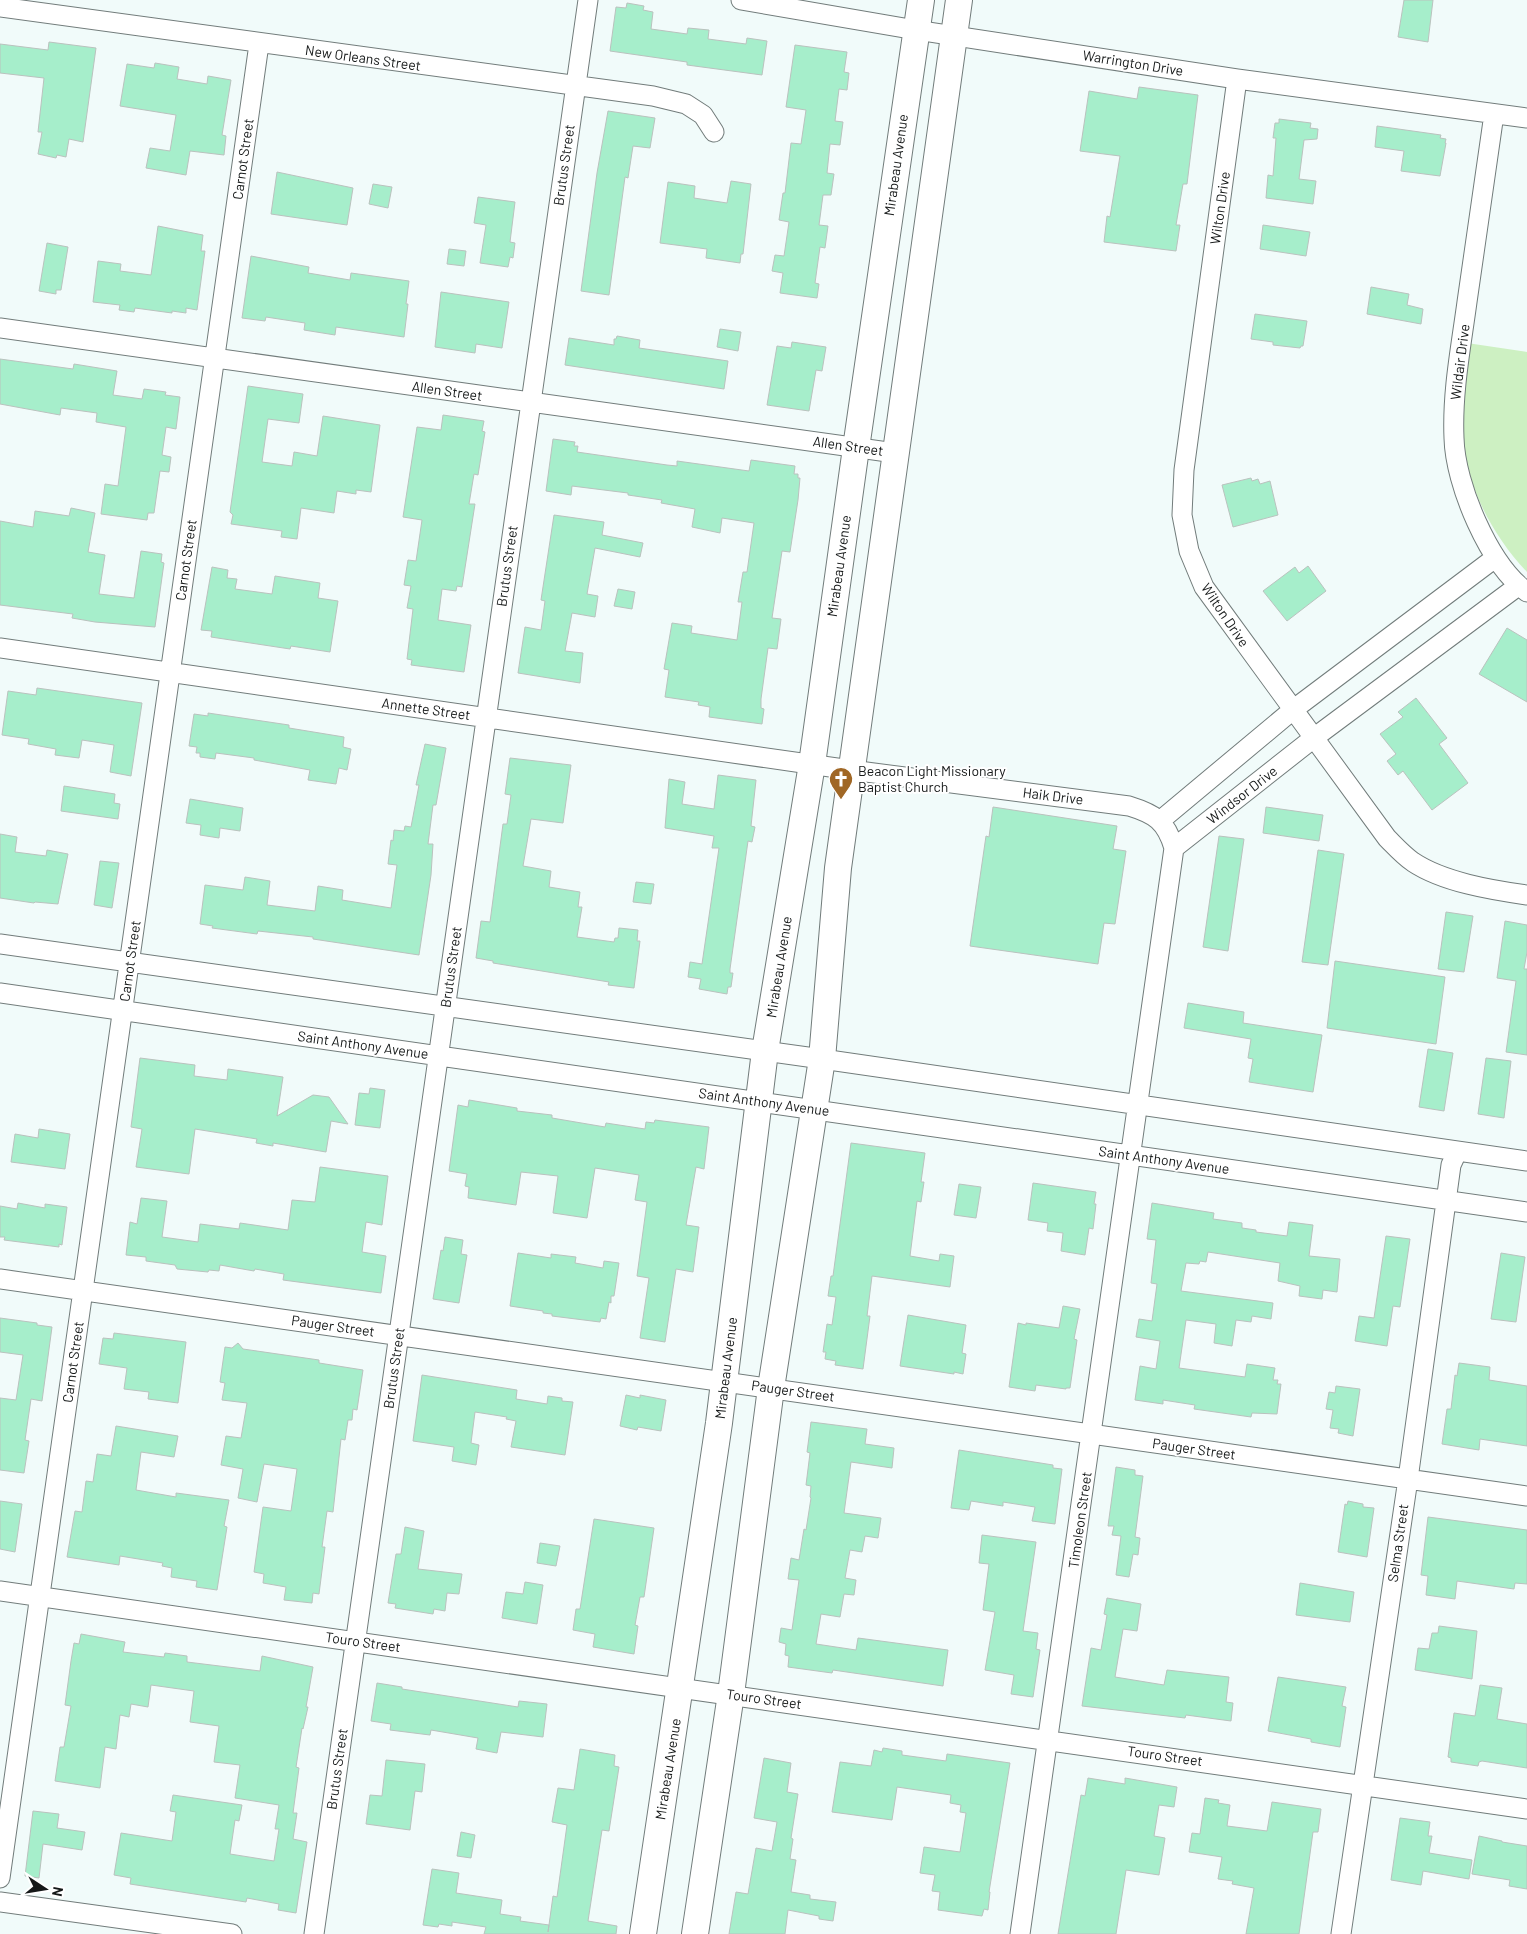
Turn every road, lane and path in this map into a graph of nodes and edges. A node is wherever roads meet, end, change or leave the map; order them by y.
1 (588, 0) edge
2 (741, 0) edge
3 (921, 0) edge
4 (959, 0) edge
5 (0, 7) edge
6 (916, 30) junction
7 (954, 36) junction
8 (260, 44) junction
9 (1237, 79) junction
10 (575, 86) junction
11 (1494, 114) junction
12 (1527, 118) edge
13 (714, 132) dead end
14 (0, 328) edge
15 (215, 358) junction
16 (530, 402) junction
17 (856, 448) junction
18 (895, 453) junction
19 (1495, 558) junction
20 (1522, 589) edge
21 (0, 648) edge
22 (171, 672) junction
23 (1294, 709) junction
24 (486, 717) junction
25 (1315, 737) junction
26 (812, 764) junction
27 (851, 770) junction
28 (1161, 820) junction
29 (1174, 848) junction
30 (1527, 895) edge
31 (0, 944) edge
32 (130, 962) junction
33 (0, 993) edge
34 (445, 1006) junction
35 (123, 1011) junction
36 (765, 1051) junction
37 (438, 1056) junction
38 (822, 1059) junction
39 (757, 1102) junction
40 (1137, 1105) junction
41 (815, 1110) junction
42 (1457, 1152) junction
43 (1130, 1155) junction
44 (1527, 1161) edge
45 (1446, 1201) junction
46 (1527, 1212) edge
47 (0, 1279) edge
48 (83, 1290) junction
49 (398, 1335) junction
50 (724, 1381) junction
51 (771, 1388) junction
52 (1092, 1434) junction
53 (1408, 1479) junction
54 (1527, 1496) edge
55 (0, 1591) edge
56 (40, 1596) junction
57 (355, 1641) junction
58 (680, 1687) junction
59 (731, 1694) junction
60 (1048, 1740) junction
61 (1363, 1785) junction
62 (1527, 1809) edge
63 (0, 1878) edge
64 (0, 1902) edge
65 (232, 1934) edge
66 (314, 1934) edge
67 (643, 1934) edge
68 (695, 1934) edge
69 (1020, 1934) edge
70 (1342, 1934) edge

1 - 10 street, Brutus Street
2 - 6 street, Warrington Drive
3 - 6 street, Mirabeau Avenue
4 - 7 street
5 - 8 street, New Orleans Street
6 - 7 street, Warrington Drive
6 - 17 street, Mirabeau Avenue
7 - 9 street, Warrington Drive
7 - 18 street
8 - 10 street, New Orleans Street
8 - 15 street, Carnot Street
9 - 11 street, Warrington Drive
9 - 23 street, Wilton Drive
10 - 13 street, New Orleans Street
10 - 16 street, Brutus Street
11 - 12 street, Warrington Drive
11 - 19 street, Wildair Drive
14 - 15 street, Allen Street
15 - 16 street, Allen Street
15 - 22 street, Carnot Street
16 - 17 street, Allen Street
16 - 24 street, Brutus Street
17 - 18 street, Allen Street
17 - 26 street, Mirabeau Avenue
18 - 27 street
19 - 20 street, Wildair Drive
19 - 23 street
20 - 25 street, Windsor Drive
21 - 22 street, Annette Street
22 - 24 street, Annette Street
22 - 32 street, Carnot Street
23 - 25 street, Wilton Drive
23 - 28 street
24 - 26 street, Annette Street
24 - 34 street, Brutus Street
25 - 29 street, Windsor Drive
25 - 30 street, Wilton Drive
26 - 27 street, Annette Street
26 - 36 street, Mirabeau Avenue
27 - 28 street, Haik Drive
27 - 38 street
28 - 29 street
29 - 40 street
31 - 32 street
32 - 34 street
32 - 35 street, Carnot Street
33 - 35 street, Saint Anthony Avenue
34 - 36 street
34 - 37 street, Brutus Street
35 - 37 street, Saint Anthony Avenue
35 - 48 street, Carnot Street
36 - 38 street
36 - 39 street, Mirabeau Avenue
37 - 39 street, Saint Anthony Avenue
37 - 49 street, Brutus Street
38 - 40 street
38 - 41 street
39 - 41 street, Saint Anthony Avenue
39 - 50 street, Mirabeau Avenue
40 - 42 street
40 - 43 street, Timoleon Street
41 - 43 street, Saint Anthony Avenue
41 - 51 street
42 - 44 street
42 - 45 street, Selma Street
43 - 45 street, Saint Anthony Avenue
43 - 52 street, Timoleon Street
45 - 46 street, Saint Anthony Avenue
45 - 53 street, Selma Street
47 - 48 street, Pauger Street
48 - 49 street, Pauger Street
48 - 56 street, Carnot Street
49 - 50 street, Pauger Street
49 - 57 street, Brutus Street
50 - 51 street, Pauger Street
50 - 58 street, Mirabeau Avenue
51 - 52 street, Pauger Street
51 - 59 street
52 - 53 street, Pauger Street
52 - 60 street, Timoleon Street
53 - 54 street, Pauger Street
53 - 61 street, Selma Street
55 - 56 street, Touro Street
56 - 57 street, Touro Street
56 - 63 street, Carnot Street
57 - 58 street, Touro Street
57 - 66 street, Brutus Street
58 - 59 street, Touro Street
58 - 67 street, Mirabeau Avenue
59 - 60 street, Touro Street
59 - 68 street
60 - 61 street, Touro Street
60 - 69 street, Timoleon Street
61 - 62 street, Touro Street
61 - 70 street, Selma Street
64 - 65 street

